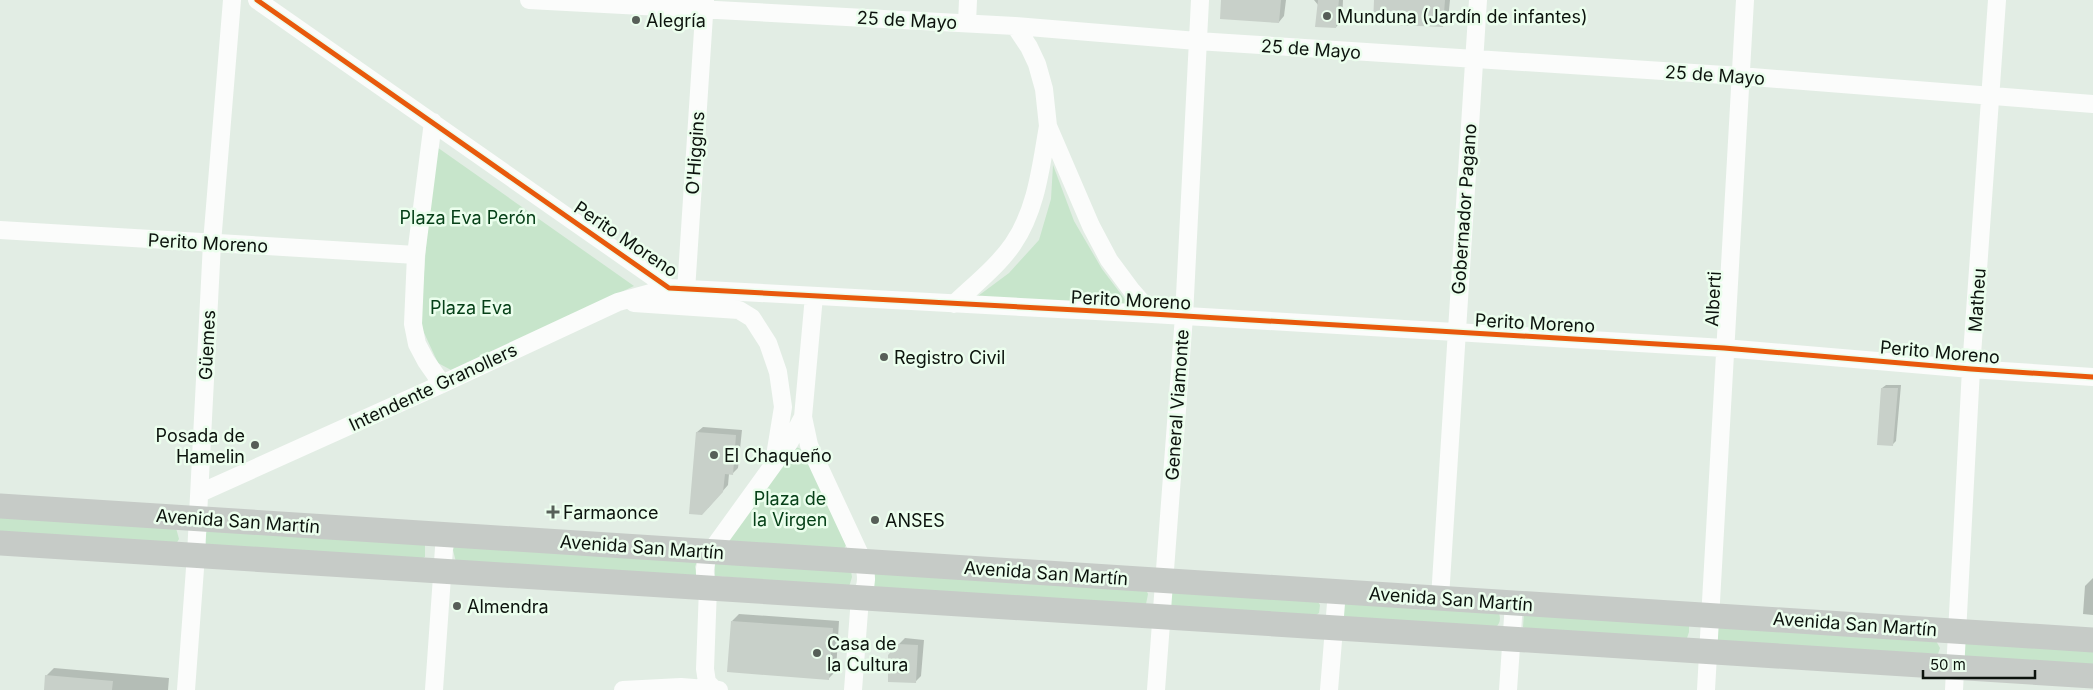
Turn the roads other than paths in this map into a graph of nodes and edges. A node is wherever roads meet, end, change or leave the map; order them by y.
1 (232, 0) edge
2 (257, 0) edge
3 (529, 0) edge
4 (968, 0) edge
5 (1200, 0) edge
6 (1478, 0) edge
7 (1745, 0) edge
8 (1997, 0) edge
9 (704, 5) edge
10 (967, 23) junction
11 (1015, 26) junction
12 (1197, 42) junction
13 (1474, 60) junction
14 (1740, 76) junction
15 (1992, 97) junction
16 (2093, 104) edge
17 (433, 122) junction
18 (1048, 126) junction
19 (0, 230) edge
20 (212, 243) junction
21 (416, 256) junction
22 (678, 288) junction
23 (814, 296) junction
24 (618, 302) junction
25 (954, 304) junction
26 (685, 306) junction
27 (1152, 314) junction
28 (1184, 316) junction
29 (1456, 332) junction
30 (1724, 348) junction
31 (1971, 369) junction
32 (2093, 377) edge
33 (442, 384) junction
34 (803, 417) junction
35 (773, 464) junction
36 (200, 493) junction
37 (0, 506) edge
38 (197, 518) junction
39 (445, 534) junction
40 (0, 543) edge
41 (711, 551) junction
42 (196, 555) junction
43 (863, 561) junction
44 (443, 571) junction
45 (1164, 580) junction
46 (708, 588) junction
47 (1337, 591) junction
48 (860, 598) junction
49 (1440, 598) junction
50 (1514, 602) junction
51 (1709, 615) junction
52 (1161, 617) junction
53 (1334, 628) junction
54 (1958, 631) junction
55 (1511, 639) junction
56 (2093, 640) edge
57 (1708, 651) junction
58 (2093, 676) edge
59 (1955, 679) edge
60 (186, 690) edge
61 (434, 690) edge
62 (623, 690) edge
63 (715, 690) edge
64 (720, 690) edge
65 (853, 690) edge
66 (1156, 690) edge
67 (1329, 690) edge
68 (1508, 690) edge
69 (1706, 690) edge

1 - 20 street, Güemes
2 - 17 street, Perito Moreno
3 - 9 street, 25 de Mayo
4 - 10 street
5 - 12 street, General Viamonte
6 - 13 street, Gobernador Pagano
7 - 14 street, Alberti
8 - 15 street, Matheu
9 - 10 street, 25 de Mayo
9 - 22 street, O'Higgins
10 - 11 street, 25 de Mayo
11 - 12 street, 25 de Mayo
11 - 18 street
12 - 13 street, 25 de Mayo
12 - 28 street, General Viamonte
13 - 14 street, 25 de Mayo
13 - 29 street, Gobernador Pagano
14 - 15 street, 25 de Mayo
14 - 30 street, Alberti
15 - 16 street, 25 de Mayo
15 - 31 street, Matheu
17 - 21 street
17 - 22 street, Perito Moreno
18 - 25 street
18 - 27 street
19 - 20 street, Perito Moreno
20 - 21 street, Perito Moreno
20 - 36 street, Güemes
21 - 33 street
22 - 23 street, Perito Moreno
22 - 24 street, Intendente Granollers
22 - 26 street, O'Higgins
23 - 25 street, Perito Moreno
23 - 34 street
24 - 26 street
24 - 33 street, Intendente Granollers
25 - 27 street, Perito Moreno
26 - 35 street
27 - 28 street, Perito Moreno
28 - 29 street, Perito Moreno
28 - 45 street, General Viamonte
29 - 30 street, Perito Moreno
29 - 49 street, Gobernador Pagano
30 - 31 street, Perito Moreno
30 - 51 street, Alberti
31 - 32 street, Perito Moreno
31 - 54 street, Matheu
33 - 36 street, Intendente Granollers
34 - 35 street
34 - 43 street
35 - 41 street
36 - 38 street, Güemes
37 - 38 main road, Avenida San Martín
38 - 39 main road, Avenida San Martín
38 - 42 street, Güemes
39 - 41 main road, Avenida San Martín
39 - 44 street
40 - 42 main road, Avenida San Martín
41 - 43 main road, Avenida San Martín
41 - 46 street
42 - 44 main road, Avenida San Martín
42 - 60 street, Güemes
43 - 45 main road, Avenida San Martín
43 - 48 street
44 - 46 main road, Avenida San Martín
44 - 61 street
45 - 47 main road, Avenida San Martín
45 - 52 street, General Viamonte
46 - 48 main road, Avenida San Martín
46 - 63 street
47 - 49 main road, Avenida San Martín
47 - 53 street
48 - 52 main road, Avenida San Martín
48 - 65 street
49 - 50 main road, Avenida San Martín
50 - 51 main road, Avenida San Martín
50 - 55 street
51 - 54 main road, Avenida San Martín
51 - 57 street, Alberti
52 - 53 main road, Avenida San Martín
52 - 66 street, General Viamonte
53 - 55 main road, Avenida San Martín
53 - 67 street
54 - 56 main road, Avenida San Martín
54 - 59 street, Matheu
55 - 57 main road, Avenida San Martín
55 - 68 street
57 - 59 main road, Avenida San Martín
57 - 69 street, Alberti
58 - 59 main road, Avenida San Martín
62 - 63 street
63 - 64 street

